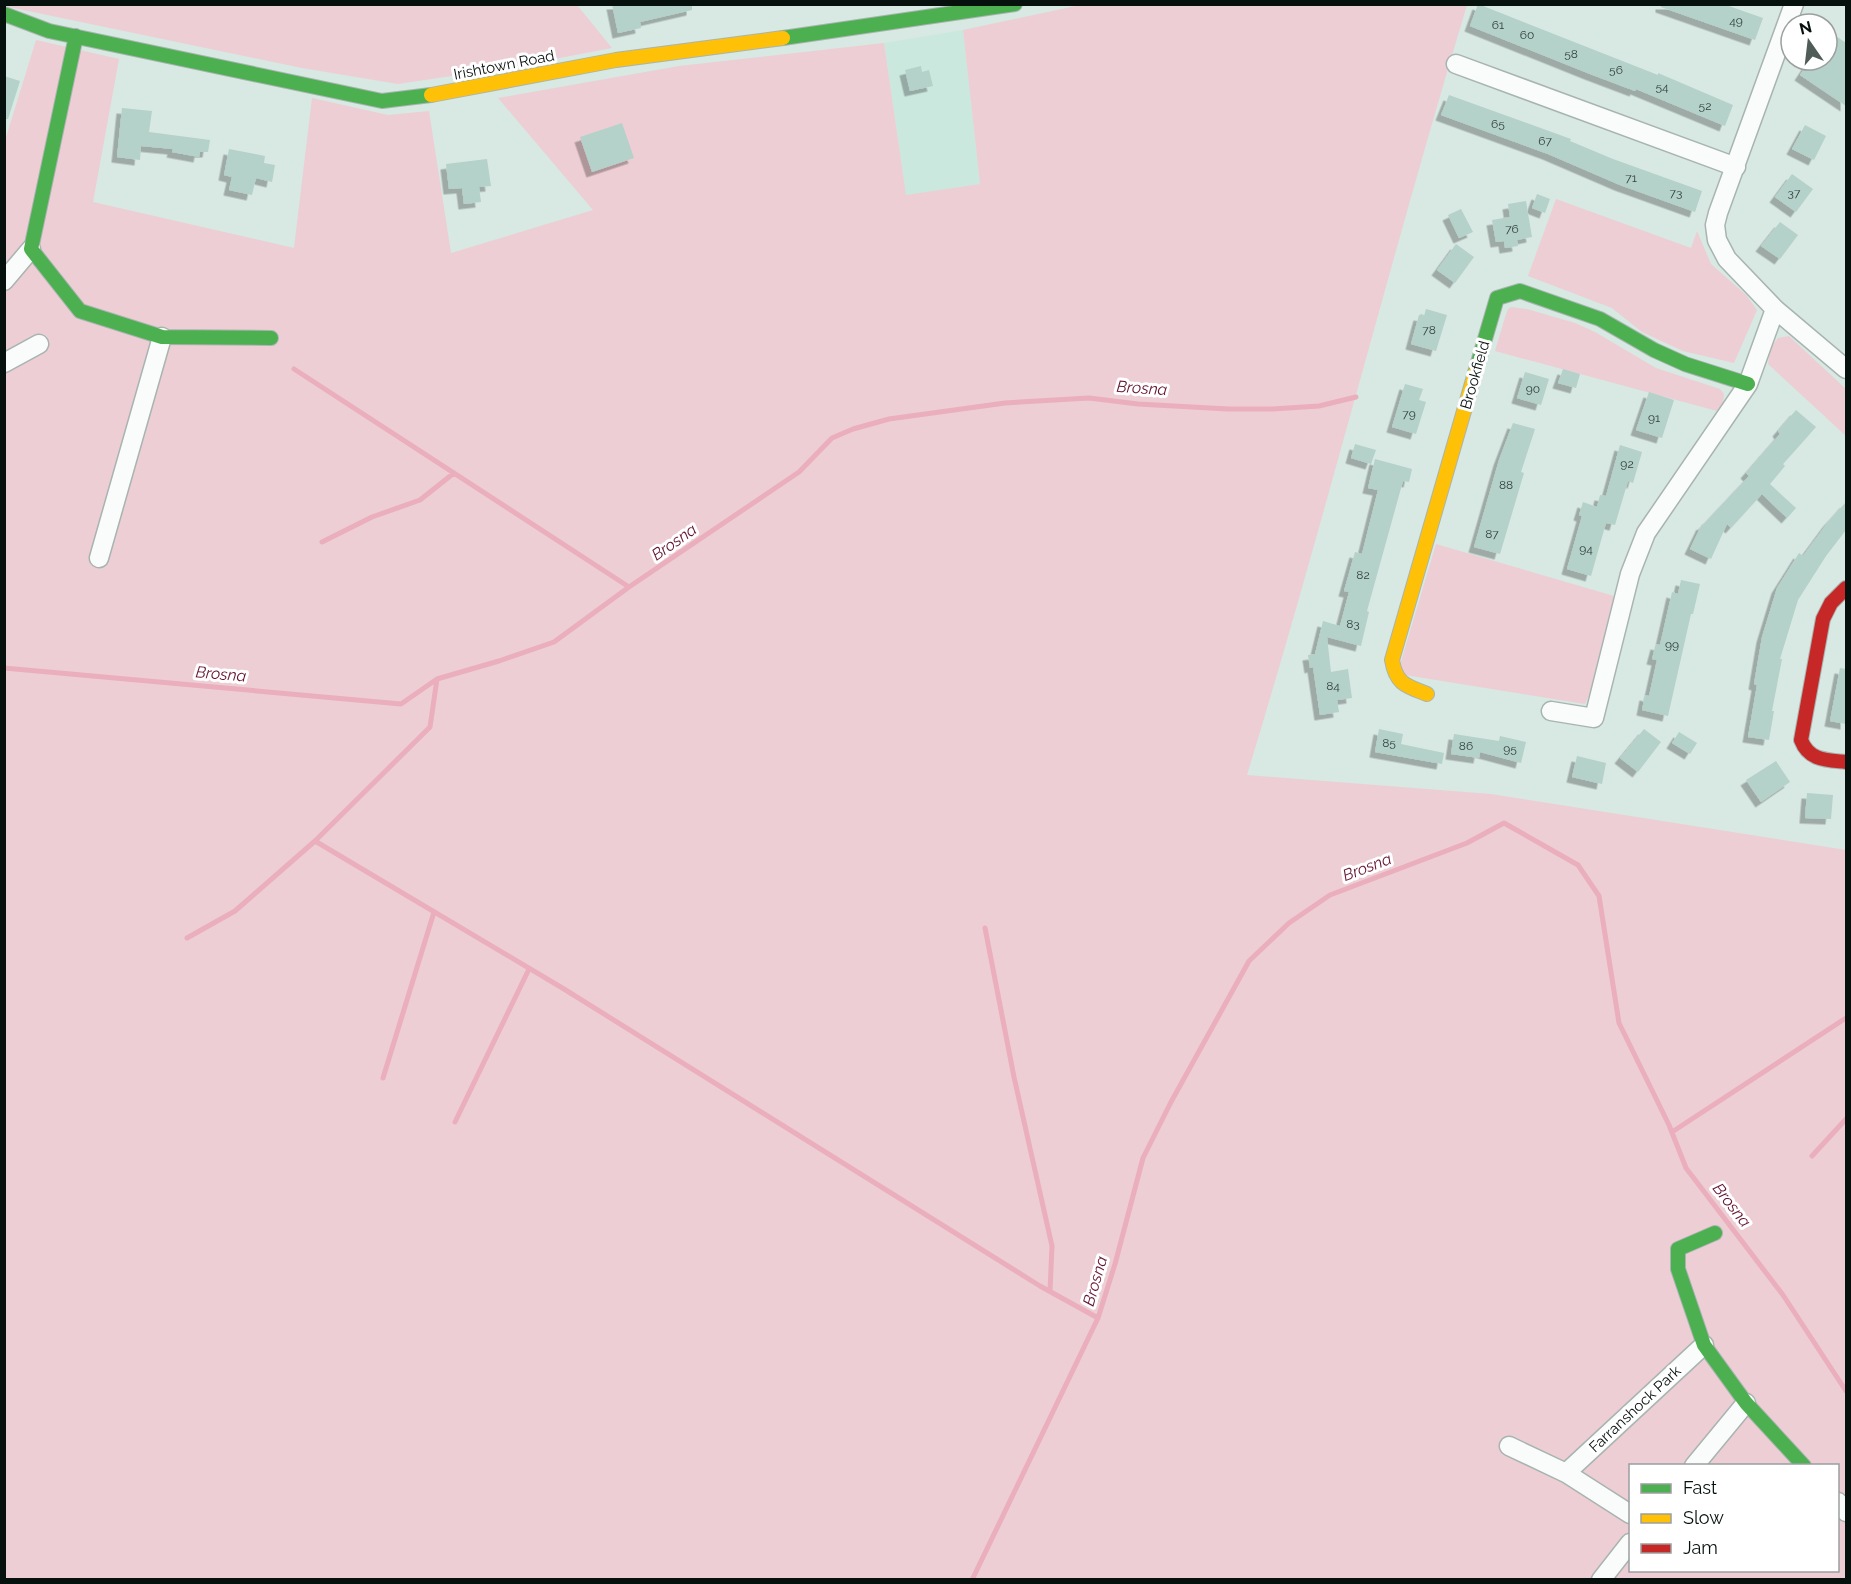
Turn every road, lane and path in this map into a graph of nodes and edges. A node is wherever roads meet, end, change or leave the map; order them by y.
1 (1015, 4) edge
2 (1794, 4) edge
3 (4, 14) edge
4 (76, 36) junction
5 (1456, 64) dead end
6 (1736, 167) junction
7 (32, 249) junction
8 (4, 281) edge
9 (1775, 309) junction
10 (162, 337) junction
11 (271, 338) dead end
12 (39, 344) dead end
13 (4, 363) edge
14 (1846, 369) edge
15 (1748, 384) junction
16 (99, 558) dead end
17 (1846, 588) edge
18 (1427, 694) dead end
19 (1551, 711) dead end
20 (1846, 762) edge
21 (1715, 1233) dead end
22 (1704, 1345) junction
23 (1746, 1403) junction
24 (1509, 1446) dead end
25 (1696, 1464) edge
26 (1802, 1464) edge
27 (1566, 1473) junction
28 (1629, 1513) edge
29 (1629, 1544) edge
30 (1606, 1578) edge

1 - 4 street, Irishtown Road
2 - 6 street
3 - 4 street, Irishtown Road
4 - 7 street
5 - 6 street
6 - 9 street
7 - 8 street
7 - 10 street
9 - 14 street
9 - 15 street
10 - 11 street
10 - 16 street
12 - 13 street
15 - 18 street, Brookfield
15 - 19 street
17 - 20 street
21 - 22 street
22 - 23 street
22 - 27 street, Farranshock Park
23 - 25 street
23 - 26 street
24 - 27 street
27 - 28 street
29 - 30 street

